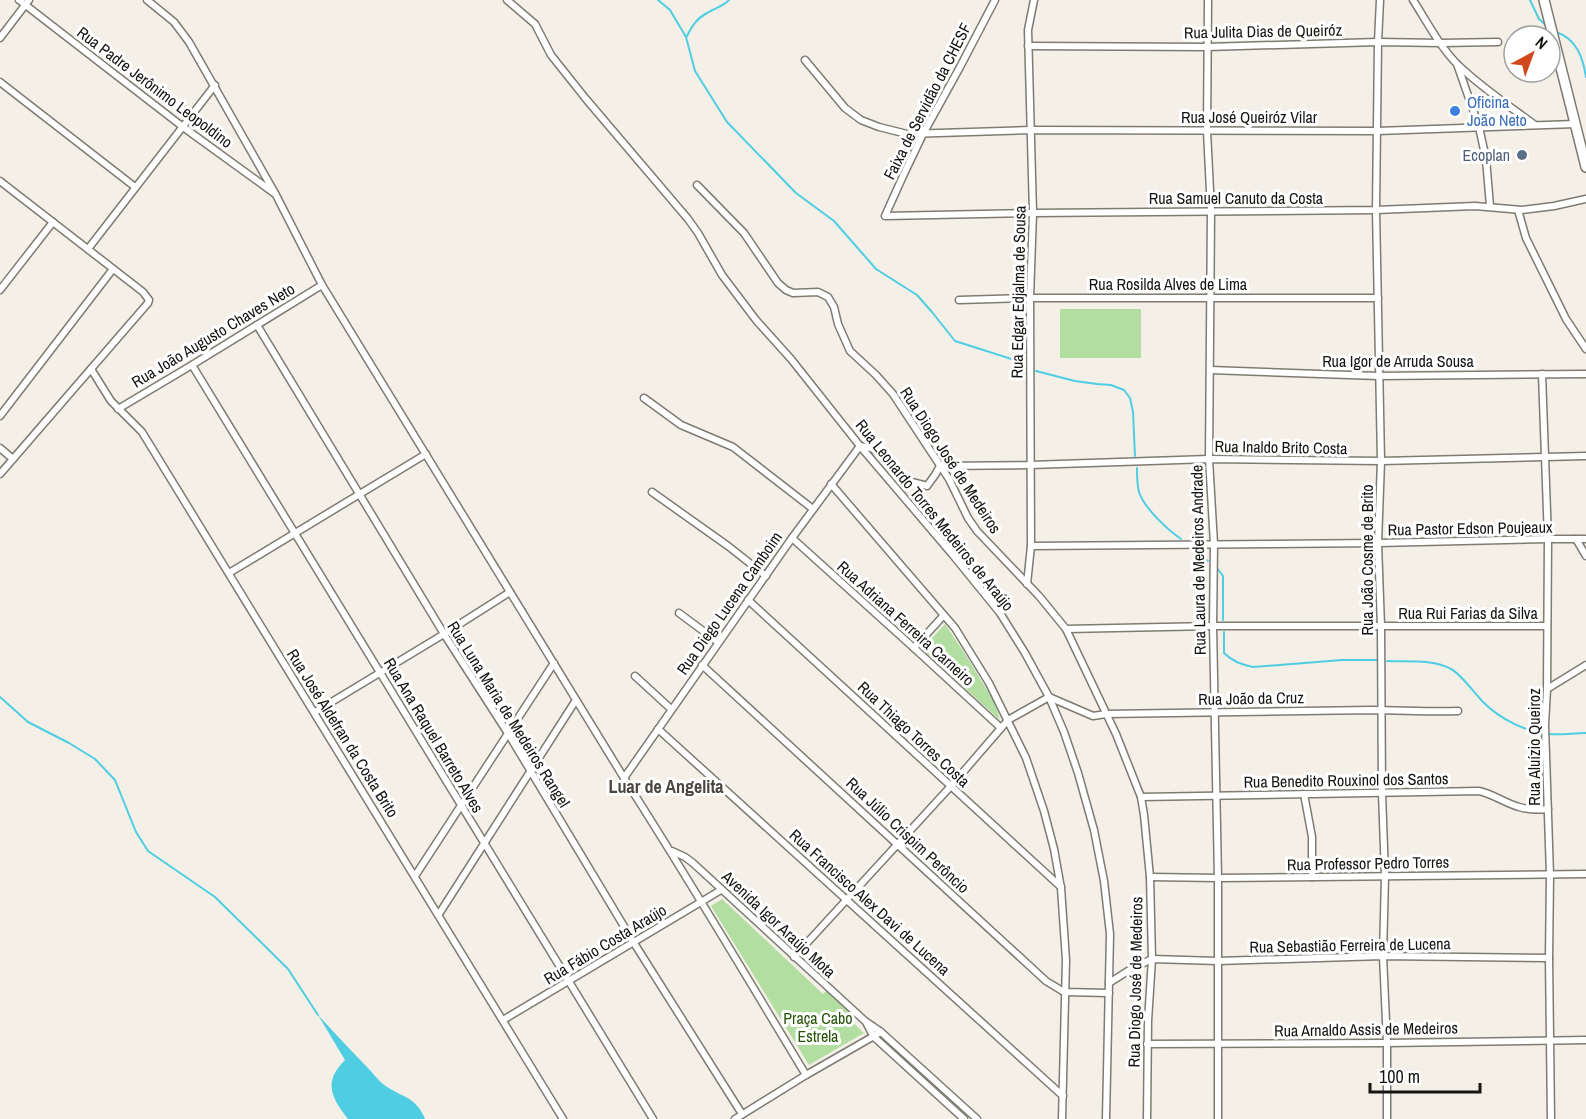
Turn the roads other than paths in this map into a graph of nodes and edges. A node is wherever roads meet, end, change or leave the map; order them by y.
1 (19, 0) edge
2 (147, 0) edge
3 (507, 0) edge
4 (995, 0) edge
5 (1034, 0) edge
6 (1208, 0) edge
7 (1380, 0) edge
8 (1413, 0) edge
9 (1544, 0) edge
10 (27, 2) edge
11 (0, 38) edge
12 (1378, 42) junction
13 (1498, 42) dead end
14 (1441, 44) junction
15 (1028, 46) junction
16 (1207, 47) junction
17 (805, 60) dead end
18 (1457, 64) junction
19 (0, 82) edge
20 (215, 85) junction
21 (1576, 124) junction
22 (1536, 125) junction
23 (183, 127) junction
24 (1479, 127) junction
25 (1030, 130) junction
26 (1207, 131) junction
27 (1377, 131) junction
28 (923, 134) junction
29 (1586, 167) edge
30 (0, 181) edge
31 (697, 185) dead end
32 (135, 187) junction
33 (276, 195) junction
34 (1586, 199) edge
35 (1490, 206) junction
36 (1376, 210) junction
37 (1518, 210) junction
38 (1211, 211) junction
39 (1033, 213) junction
40 (885, 216) joint
41 (53, 222) junction
42 (88, 249) junction
43 (113, 269) junction
44 (322, 285) junction
45 (0, 290) edge
46 (1211, 297) junction
47 (1030, 298) junction
48 (1378, 298) junction
49 (959, 300) dead end
50 (257, 325) junction
51 (1586, 349) edge
52 (192, 365) junction
53 (91, 369) junction
54 (1210, 370) junction
55 (1542, 374) junction
56 (1586, 374) edge
57 (1378, 376) junction
58 (644, 398) dead end
59 (118, 409) junction
60 (0, 416) edge
61 (860, 446) junction
62 (0, 448) edge
63 (426, 453) junction
64 (1545, 456) junction
65 (1586, 456) edge
66 (13, 459) junction
67 (1209, 459) junction
68 (1381, 461) junction
69 (1030, 465) junction
70 (940, 466) junction
71 (0, 474) edge
72 (831, 484) junction
73 (652, 492) dead end
74 (359, 494) junction
75 (813, 509) junction
76 (294, 533) junction
77 (792, 538) junction
78 (1548, 538) junction
79 (1576, 539) junction
80 (1586, 539) edge
81 (1378, 543) junction
82 (1214, 544) junction
83 (1031, 546) junction
84 (1586, 556) edge
85 (229, 573) junction
86 (766, 576) junction
87 (1027, 584) junction
88 (510, 592) junction
89 (748, 600) junction
90 (679, 613) dead end
91 (944, 615) junction
92 (1213, 626) junction
93 (1546, 626) junction
94 (1381, 627) junction
95 (1066, 629) junction
96 (444, 634) junction
97 (718, 642) junction
98 (914, 648) junction
99 (554, 663) junction
100 (702, 665) junction
101 (1586, 665) edge
102 (380, 673) junction
103 (635, 676) dead end
104 (1547, 689) junction
105 (1049, 698) junction
106 (576, 700) junction
107 (671, 709) junction
108 (1381, 710) junction
109 (1458, 711) dead end
110 (315, 712) junction
111 (1214, 712) junction
112 (1106, 714) junction
113 (1008, 720) junction
114 (1001, 728) junction
115 (658, 729) junction
116 (508, 735) junction
117 (530, 772) junction
118 (624, 778) junction
119 (951, 786) junction
120 (1382, 793) junction
121 (1304, 794) junction
122 (1217, 796) junction
123 (1141, 797) junction
124 (461, 806) junction
125 (1548, 809) junction
126 (484, 843) junction
127 (898, 844) junction
128 (671, 851) junction
129 (1586, 874) edge
130 (1550, 875) junction
131 (415, 876) junction
132 (1384, 876) junction
133 (1150, 877) junction
134 (1312, 877) junction
135 (1218, 878) junction
136 (1061, 888) junction
137 (721, 890) junction
138 (847, 900) junction
139 (700, 902) junction
140 (439, 914) junction
141 (634, 943) junction
142 (1383, 956) junction
143 (794, 957) junction
144 (1549, 958) junction
145 (1152, 959) junction
146 (1218, 961) junction
147 (569, 982) junction
148 (1110, 983) junction
149 (1064, 992) junction
150 (1109, 993) junction
151 (503, 1020) junction
152 (865, 1021) junction
153 (881, 1032) junction
154 (874, 1037) junction
155 (1551, 1040) junction
156 (1586, 1040) edge
157 (1387, 1043) junction
158 (1147, 1044) junction
159 (1219, 1044) junction
160 (807, 1075) junction
161 (1063, 1096) junction
162 (742, 1114) junction
163 (563, 1119) edge
164 (652, 1119) edge
165 (735, 1119) edge
166 (964, 1119) edge
167 (977, 1119) edge
168 (1062, 1119) edge
169 (1106, 1119) edge
170 (1147, 1119) edge
171 (1218, 1119) edge
172 (1387, 1119) edge
173 (1551, 1119) edge

1 - 10 street, Rua Padre Jerônimo Leopoldino
2 - 20 street
3 - 61 street, Rua Leonardo Torres Medeiros de Araújo
4 - 28 street, Faixa de Servidão da CHESF
5 - 15 street, Rua Edgar Edjalma de Sousa
6 - 16 street, Rua Laura de Medeiros Andrade
7 - 12 street, Rua João Cosme de Brito
8 - 14 street
9 - 21 main road
10 - 11 street
10 - 23 street, Rua Padre Jerônimo Leopoldino
12 - 14 street, Rua Julita Dias de Queiróz
12 - 16 street, Rua Julita Dias de Queiróz
12 - 27 street, Rua João Cosme de Brito
13 - 14 street, Rua Julita Dias de Queiróz
14 - 18 street
15 - 16 street, Rua Julita Dias de Queiróz
15 - 25 street, Rua Edgar Edjalma de Sousa
16 - 26 street, Rua Laura de Medeiros Andrade
17 - 28 street, Rua José Queiróz Vilar
18 - 22 street
18 - 24 street
19 - 32 street
20 - 23 street
20 - 33 street
21 - 22 street, Rua José Queiróz Vilar
21 - 29 main road
22 - 24 street, Rua José Queiróz Vilar
23 - 32 street
23 - 33 street, Rua Padre Jerônimo Leopoldino
24 - 27 street, Rua José Queiróz Vilar
24 - 35 street
25 - 26 street, Rua José Queiróz Vilar
25 - 28 street, Rua José Queiróz Vilar
25 - 39 street, Rua Edgar Edjalma de Sousa
26 - 27 street, Rua José Queiróz Vilar
26 - 38 street, Rua Laura de Medeiros Andrade
27 - 36 street, Rua João Cosme de Brito
28 - 40 street, Faixa de Servidão da CHESF
30 - 41 street
31 - 70 street, Rua Diogo José de Medeiros
32 - 42 street
33 - 44 street
34 - 37 street, Rua Samuel Canuto da Costa
35 - 36 street, Rua Samuel Canuto da Costa
35 - 37 street, Rua Samuel Canuto da Costa
36 - 38 street, Rua Samuel Canuto da Costa
36 - 48 street, Rua João Cosme de Brito
37 - 51 street
38 - 39 street, Rua Samuel Canuto da Costa
38 - 46 street, Rua Laura de Medeiros Andrade
39 - 40 street, Rua Samuel Canuto da Costa
39 - 47 street, Rua Edgar Edjalma de Sousa
41 - 42 street
41 - 45 street
42 - 43 street
43 - 53 street
43 - 60 street
44 - 50 street, Rua João Augusto Chaves Neto
44 - 63 street
46 - 47 street, Rua Rosilda Alves de Lima
46 - 48 street, Rua Rosilda Alves de Lima
46 - 54 street, Rua Laura de Medeiros Andrade
47 - 49 street, Rua Rosilda Alves de Lima
47 - 69 street, Rua Edgar Edjalma de Sousa
48 - 57 street, Rua João Cosme de Brito
50 - 52 street, Rua João Augusto Chaves Neto
50 - 74 street, Rua Luna Maria de Medeiros Rangel
52 - 59 street, Rua João Augusto Chaves Neto
52 - 76 street, Rua Ana Raquel Barreto Alves
53 - 59 street, Rua José Aldefran da Costa Brito
53 - 66 street
54 - 57 street, Rua Igor de Arruda Sousa
54 - 67 street, Rua Laura de Medeiros Andrade
55 - 56 street, Rua Igor de Arruda Sousa
55 - 57 street, Rua Igor de Arruda Sousa
55 - 64 street, Rua Aluízio Queiroz
57 - 68 street, Rua João Cosme de Brito
58 - 75 street
59 - 85 street, Rua José Aldefran da Costa Brito
61 - 70 street
61 - 72 street, Rua Diego Lucena Camboim
61 - 105 street, Rua Leonardo Torres Medeiros de Araújo
62 - 66 street
63 - 74 street
63 - 88 street
64 - 65 street, Rua Inaldo Brito Costa
64 - 68 street, Rua Inaldo Brito Costa
64 - 78 street, Rua Aluízio Queiroz
66 - 71 street
67 - 68 street, Rua Inaldo Brito Costa
67 - 69 street, Rua Inaldo Brito Costa
67 - 82 street, Rua Laura de Medeiros Andrade
68 - 81 street, Rua João Cosme de Brito
69 - 70 street, Rua Inaldo Brito Costa
69 - 83 street, Rua Edgar Edjalma de Sousa
70 - 87 street, Rua Diogo José de Medeiros
72 - 75 street, Rua Diego Lucena Camboim
72 - 91 street
73 - 86 street
74 - 76 street
74 - 96 street, Rua Luna Maria de Medeiros Rangel
75 - 77 street, Rua Diego Lucena Camboim
76 - 85 street
76 - 102 street, Rua Ana Raquel Barreto Alves
77 - 86 street, Rua Diego Lucena Camboim
77 - 98 street, Rua Adriana Ferreira Carneiro
78 - 79 street, Rua Pastor Edson Poujeaux
78 - 81 street, Rua Pastor Edson Poujeaux
78 - 93 street, Rua Aluízio Queiroz
79 - 80 street, Rua Pastor Edson Poujeaux
79 - 84 street
81 - 82 street, Rua Pastor Edson Poujeaux
81 - 94 street, Rua João Cosme de Brito
82 - 83 street, Rua Pastor Edson Poujeaux
82 - 92 street, Rua Laura de Medeiros Andrade
83 - 87 street, Rua Edgar Edjalma de Sousa
85 - 110 street, Rua José Aldefran da Costa Brito
86 - 89 street, Rua Diego Lucena Camboim
87 - 95 street, Rua Diogo José de Medeiros
88 - 96 street
88 - 99 street
89 - 97 street, Rua Diego Lucena Camboim
89 - 119 street, Rua Thiago Torres Costa
90 - 97 street
91 - 98 street
91 - 113 street
92 - 94 street, Rua Rui Farias da Silva
92 - 95 street, Rua Rui Farias da Silva
92 - 111 street, Rua Laura de Medeiros Andrade
93 - 94 street, Rua Rui Farias da Silva
93 - 104 street, Rua Aluízio Queiroz
94 - 108 street, Rua João Cosme de Brito
95 - 112 street, Rua Diogo José de Medeiros
96 - 102 street
96 - 116 street, Rua Luna Maria de Medeiros Rangel
97 - 100 street, Rua Diego Lucena Camboim
98 - 114 street, Rua Adriana Ferreira Carneiro
99 - 106 street
99 - 116 street
100 - 107 street, Rua Diego Lucena Camboim
100 - 127 street, Rua Júlio Crispim Perôncio
101 - 104 street
102 - 110 street
102 - 124 street, Rua Ana Raquel Barreto Alves
103 - 107 street
104 - 125 street, Rua Aluízio Queiroz
105 - 112 street, Rua João da Cruz
105 - 113 street
105 - 148 street, Rua Leonardo Torres Medeiros de Araújo
106 - 117 street
106 - 118 street
107 - 115 street, Rua Diego Lucena Camboim
108 - 109 street, Rua João da Cruz
108 - 111 street, Rua João da Cruz
108 - 120 street, Rua João Cosme de Brito
110 - 131 street, Rua José Aldefran da Costa Brito
111 - 112 street, Rua João da Cruz
111 - 122 street, Rua Laura de Medeiros Andrade
112 - 123 street, Rua Diogo José de Medeiros
113 - 114 street
113 - 136 street
114 - 119 street
115 - 118 street, Rua Diego Lucena Camboim
115 - 138 street, Rua Francisco Alex Davi de Lucena
116 - 117 street, Rua Luna Maria de Medeiros Rangel
116 - 124 street
117 - 126 street
117 - 141 street, Rua Luna Maria de Medeiros Rangel
118 - 128 street
119 - 127 street
119 - 136 street, Rua Thiago Torres Costa
120 - 121 street, Rua Benedito Rouxinol dos Santos
120 - 125 street, Rua Benedito Rouxinol dos Santos
120 - 132 street, Rua João Cosme de Brito
121 - 122 street, Rua Benedito Rouxinol dos Santos
121 - 134 street
122 - 123 street, Rua Benedito Rouxinol dos Santos
122 - 135 street, Rua Laura de Medeiros Andrade
123 - 133 street, Rua Diogo José de Medeiros
124 - 126 street, Rua Ana Raquel Barreto Alves
124 - 131 street
125 - 130 street, Rua Aluízio Queiroz
126 - 140 street
126 - 147 street, Rua Ana Raquel Barreto Alves
127 - 138 street
127 - 149 street, Rua Júlio Crispim Perôncio
128 - 137 street, Avenida Igor Araújo Mota
128 - 139 street
129 - 130 street, Rua Professor Pedro Torres
130 - 132 street, Rua Professor Pedro Torres
130 - 144 street, Rua Aluízio Queiroz
131 - 140 street, Rua José Aldefran da Costa Brito
132 - 134 street, Rua Professor Pedro Torres
132 - 142 street, Rua João Cosme de Brito
133 - 135 street, Rua Professor Pedro Torres
133 - 145 street, Rua Diogo José de Medeiros
134 - 135 street, Rua Professor Pedro Torres
135 - 146 street, Rua Laura de Medeiros Andrade
136 - 149 street
137 - 139 street, Rua Fábio Costa Araújo
137 - 143 street, Avenida Igor Araújo Mota
138 - 143 street
138 - 161 street, Rua Francisco Alex Davi de Lucena
139 - 141 street, Rua Fábio Costa Araújo
139 - 160 street
140 - 151 street, Rua José Aldefran da Costa Brito
141 - 147 street, Rua Fábio Costa Araújo
141 - 162 street, Rua Luna Maria de Medeiros Rangel
142 - 144 street, Rua Sebastião Ferreira de Lucena
142 - 146 street, Rua Sebastião Ferreira de Lucena
142 - 157 street, Rua João Cosme de Brito
143 - 152 street, Avenida Igor Araújo Mota
144 - 155 street, Rua Aluízio Queiroz
145 - 146 street, Rua Sebastião Ferreira de Lucena
145 - 148 street
145 - 158 street, Rua Diogo José de Medeiros
146 - 159 street, Rua Laura de Medeiros Andrade
147 - 151 street, Rua Fábio Costa Araújo
147 - 164 street, Rua Ana Raquel Barreto Alves
148 - 150 street, Rua Leonardo Torres Medeiros de Araújo
149 - 150 street
149 - 161 street
150 - 169 street, Rua Leonardo Torres Medeiros de Araújo
151 - 163 street, Rua José Aldefran da Costa Brito
152 - 153 street, Avenida Igor Araújo Mota
152 - 154 street, Avenida Igor Araújo Mota
153 - 154 street
153 - 167 street, Avenida Igor Araújo Mota
154 - 160 street
154 - 166 street, Avenida Igor Araújo Mota
155 - 156 street, Rua Arnaldo Assis de Medeiros
155 - 157 street, Rua Arnaldo Assis de Medeiros
155 - 173 street, Rua Aluízio Queiroz
157 - 159 street, Rua Arnaldo Assis de Medeiros
157 - 172 street, Rua João Cosme de Brito
158 - 159 street, Rua Arnaldo Assis de Medeiros
158 - 170 street, Rua Diogo José de Medeiros
159 - 171 street, Rua Laura de Medeiros Andrade
160 - 162 street
161 - 168 street
162 - 165 street

